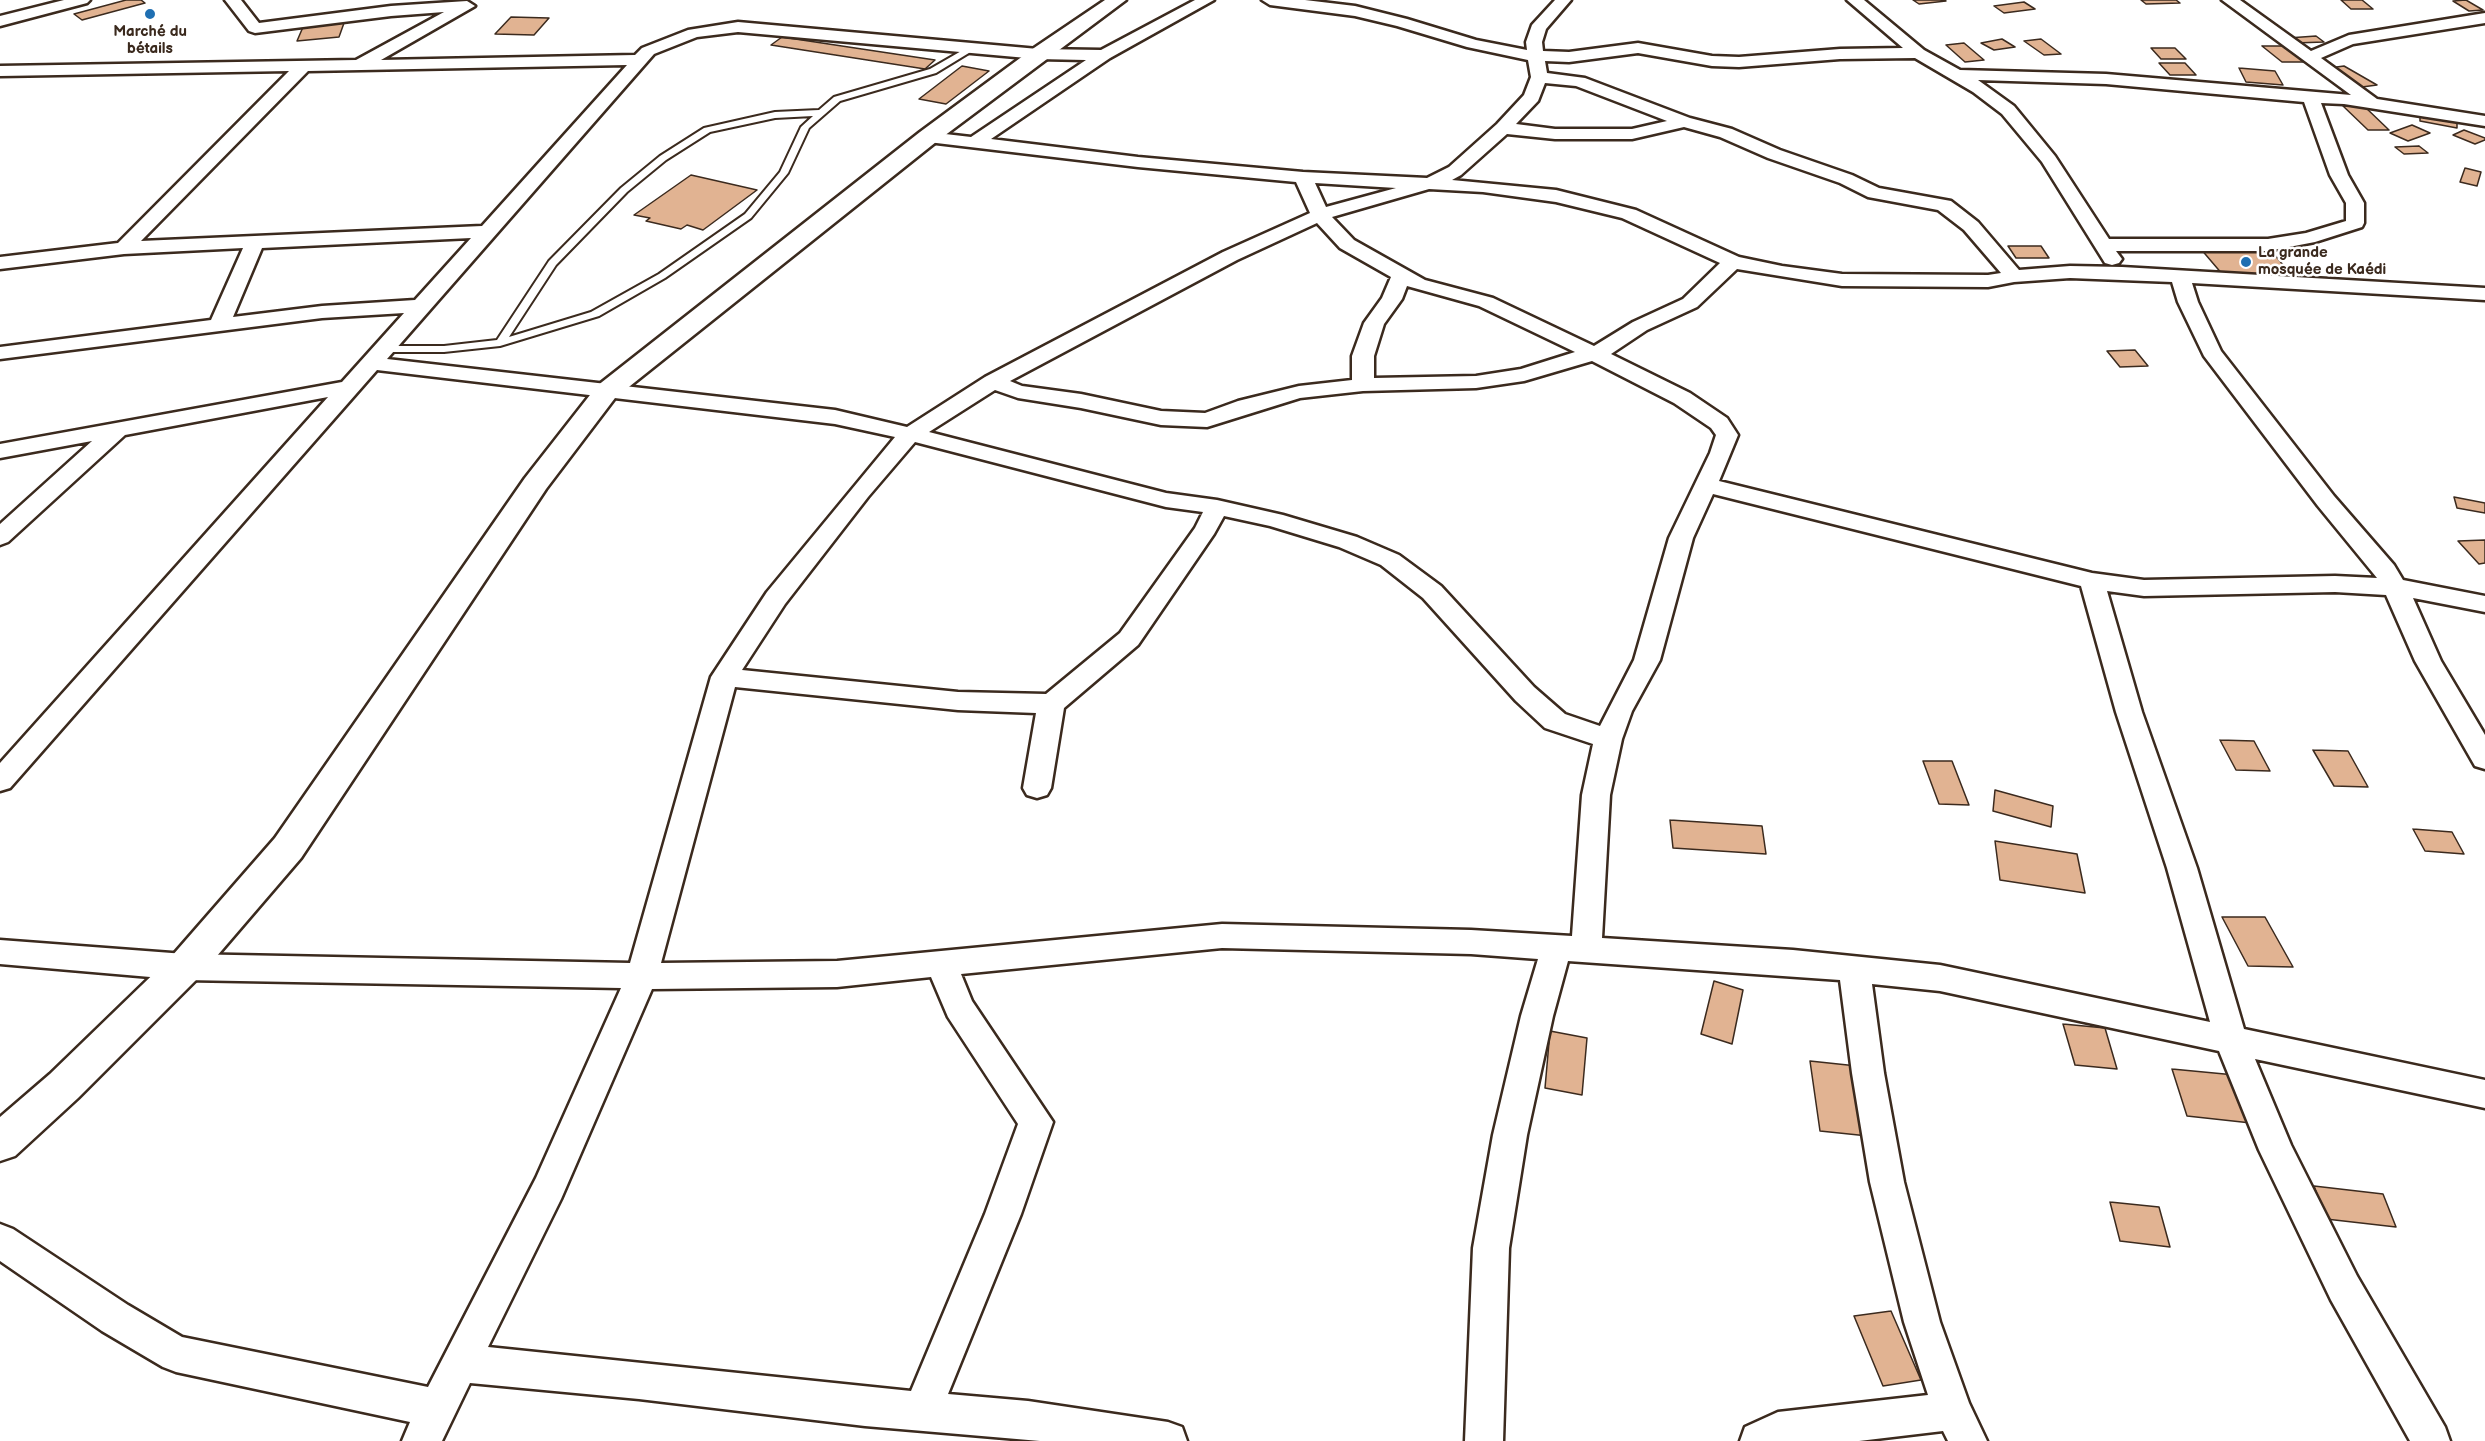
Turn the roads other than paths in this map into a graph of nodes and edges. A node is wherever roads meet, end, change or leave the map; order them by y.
1 (16, 0) edge
2 (82, 0) edge
3 (232, 0) edge
4 (484, 0) edge
5 (1117, 0) edge
6 (1206, 0) edge
7 (1270, 0) edge
8 (1563, 0) edge
9 (1855, 0) edge
10 (2230, 0) edge
11 (467, 6) junction
12 (0, 12) edge
13 (2485, 18) edge
14 (0, 21) edge
15 (973, 48) junction
16 (1918, 53) junction
17 (1038, 54) junction
18 (1104, 55) junction
19 (2309, 58) junction
20 (640, 60) junction
21 (357, 66) junction
22 (302, 67) junction
23 (1537, 67) junction
24 (0, 71) edge
25 (1958, 75) junction
26 (2310, 98) junction
27 (2373, 103) junction
28 (819, 113) junction
29 (2485, 121) edge
30 (1684, 122) junction
31 (1503, 128) junction
32 (928, 136) junction
33 (977, 141) junction
34 (1303, 177) junction
35 (1432, 183) junction
36 (1320, 215) junction
37 (485, 232) junction
38 (255, 242) junction
39 (2102, 245) junction
40 (124, 249) junction
41 (1733, 262) junction
42 (1, 264) edge
43 (2122, 273) junction
44 (1402, 275) junction
45 (2014, 276) junction
46 (2180, 276) junction
47 (2480, 297) edge
48 (422, 306) junction
49 (219, 325) junction
50 (500, 343) junction
51 (0, 353) edge
52 (1592, 354) junction
53 (378, 356) junction
54 (993, 382) junction
55 (1363, 385) junction
56 (350, 387) junction
57 (606, 392) junction
58 (119, 428) junction
59 (910, 434) junction
60 (0, 451) edge
61 (1705, 485) junction
62 (1217, 507) junction
63 (0, 537) edge
64 (2092, 581) junction
65 (2395, 587) junction
66 (2485, 604) edge
67 (724, 677) junction
68 (1050, 704) junction
69 (1608, 739) junction
70 (2485, 759) edge
71 (0, 781) edge
72 (1037, 788) dead end
73 (1571, 949) junction
74 (0, 952) edge
75 (941, 965) junction
76 (184, 967) junction
77 (1854, 969) junction
78 (642, 975) junction
79 (2231, 1041) junction
80 (2485, 1094) edge
81 (0, 1143) edge
82 (0, 1241) edge
83 (459, 1363) junction
84 (438, 1408) junction
85 (922, 1411) junction
86 (1961, 1426) edge
87 (421, 1441) edge
88 (1168, 1441) edge
89 (1485, 1441) edge
90 (1759, 1441) edge
91 (2431, 1441) edge

1 - 12 street
2 - 14 street
3 - 11 street
4 - 11 street
5 - 17 street
6 - 18 street
7 - 23 street
8 - 23 street
9 - 16 street
10 - 19 street
11 - 21 street
13 - 19 street
15 - 17 street
15 - 20 street
15 - 28 lane
16 - 23 street
16 - 25 street
17 - 18 street
17 - 32 street
18 - 33 street
19 - 27 street
20 - 21 street
20 - 37 street
21 - 22 street
22 - 24 street
22 - 40 street
23 - 30 street
23 - 31 street
25 - 26 street
25 - 39 street
26 - 27 street
26 - 39 street
27 - 29 street
28 - 50 lane
28 - 50 lane
30 - 31 street
30 - 45 street
31 - 35 street
32 - 33 street
32 - 57 street
33 - 34 street
34 - 35 street
34 - 36 street
35 - 36 street
35 - 41 street
36 - 44 street
36 - 54 street
37 - 38 street
37 - 48 street
38 - 40 street
38 - 49 street
39 - 43 street
40 - 42 street
41 - 45 street
41 - 52 street
43 - 45 street
43 - 46 street
44 - 52 street
44 - 55 street
46 - 47 street
46 - 65 street
48 - 49 street
48 - 53 street
49 - 51 street
50 - 53 lane
52 - 55 street
52 - 61 street
53 - 56 street
53 - 57 street
54 - 55 street
54 - 59 street
56 - 58 street
56 - 71 street
57 - 59 street
57 - 76 street
58 - 60 street
58 - 63 street
59 - 62 street
59 - 67 street
61 - 64 street
61 - 69 street
62 - 68 street
62 - 69 street
64 - 65 street
64 - 79 street
65 - 66 street
65 - 70 street
67 - 68 street
67 - 78 street
68 - 72 street
69 - 73 street
73 - 75 street
73 - 77 street
73 - 89 street
74 - 76 street
75 - 78 street
75 - 85 street
76 - 78 street
76 - 81 street
77 - 79 street
77 - 86 street
78 - 83 street
79 - 80 street
79 - 91 street
82 - 84 street
83 - 84 street
83 - 85 street
84 - 87 street
85 - 88 street
86 - 90 street

